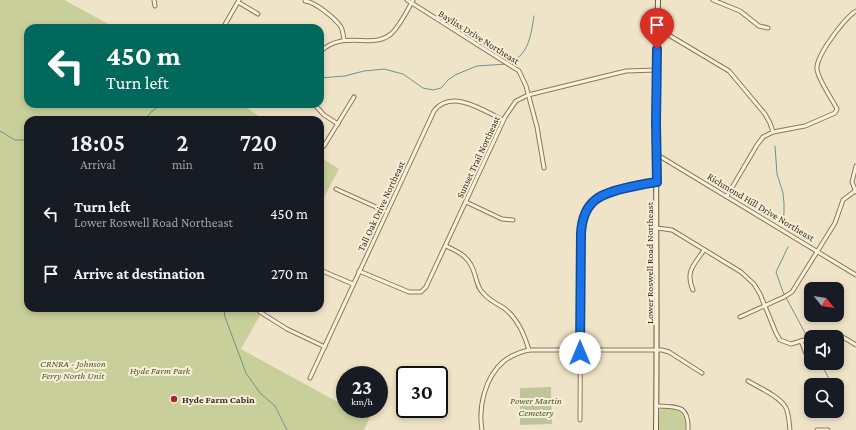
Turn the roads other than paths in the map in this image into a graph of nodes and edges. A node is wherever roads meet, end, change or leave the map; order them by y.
1 (154, 0) edge
2 (407, 0) edge
3 (658, 0) edge
4 (713, 0) edge
5 (239, 1) edge
6 (305, 1) edge
7 (412, 1) edge
8 (154, 6) dead end
9 (856, 11) edge
10 (258, 14) dead end
11 (225, 24) edge
12 (768, 28) dead end
13 (658, 31) junction
14 (344, 39) junction
15 (324, 49) edge
16 (657, 70) junction
17 (528, 95) junction
18 (354, 97) dead end
19 (318, 108) edge
20 (503, 120) junction
21 (338, 124) junction
22 (773, 132) junction
23 (324, 146) dead end
24 (657, 156) junction
25 (856, 166) edge
26 (544, 168) dead end
27 (657, 182) junction
28 (336, 189) dead end
29 (855, 192) edge
30 (727, 196) junction
31 (466, 202) junction
32 (387, 212) junction
33 (513, 220) dead end
34 (657, 228) junction
35 (446, 246) junction
36 (704, 250) junction
37 (818, 251) junction
38 (359, 271) junction
39 (324, 272) edge
40 (856, 274) edge
41 (353, 284) junction
42 (693, 290) dead end
43 (765, 305) junction
44 (260, 312) dead end
45 (740, 317) dead end
46 (844, 338) edge
47 (804, 340) edge
48 (801, 341) junction
49 (856, 345) edge
50 (325, 347) junction
51 (804, 348) edge
52 (580, 349) junction
53 (529, 350) junction
54 (656, 350) junction
55 (702, 372) dead end
56 (310, 378) dead end
57 (748, 381) dead end
58 (656, 406) junction
59 (580, 420) dead end
60 (482, 430) edge
61 (656, 430) edge
62 (688, 430) edge
63 (790, 430) edge
64 (817, 430) edge
65 (828, 430) edge

1 - 8 street
2 - 7 street, Bayliss Drive Northeast
3 - 13 street, Lower Roswell Road Northeast
4 - 12 street
5 - 10 street
5 - 11 street
6 - 14 street
7 - 14 street
7 - 17 street, Bayliss Drive Northeast
9 - 22 street
13 - 16 street, Lower Roswell Road Northeast
13 - 22 street
14 - 15 street
16 - 17 street, Sunset Trail Northeast
16 - 24 street, Lower Roswell Road Northeast
17 - 20 street, Sunset Trail Northeast
17 - 26 street, Bayliss Drive Northeast
18 - 21 street
19 - 21 street
20 - 31 street, Sunset Trail Northeast
20 - 32 street, Tall Oak Drive Northeast
21 - 23 street
22 - 30 street
24 - 27 street, Lower Roswell Road Northeast
24 - 30 street, Richmond Hill Drive Northeast
25 - 29 street
27 - 34 street, Lower Roswell Road Northeast
27 - 52 street
28 - 32 street
29 - 37 street
30 - 37 street, Richmond Hill Drive Northeast
31 - 33 street
31 - 35 street, Sunset Trail Northeast
32 - 38 street, Tall Oak Drive Northeast
34 - 36 street
34 - 54 street, Lower Roswell Road Northeast
35 - 38 street, Sunset Trail Northeast
35 - 53 street
36 - 42 street
36 - 43 street
37 - 40 street, Richmond Hill Drive Northeast
37 - 43 street
38 - 41 street, Tall Oak Drive Northeast
39 - 41 street
41 - 50 street, Tall Oak Drive Northeast
43 - 45 street
43 - 48 street
44 - 50 street
46 - 49 street
47 - 48 street
48 - 51 street
50 - 56 street, Tall Oak Drive Northeast
52 - 53 street
52 - 54 street
52 - 59 street
53 - 60 street
54 - 55 street
54 - 58 street, Lower Roswell Road Northeast
57 - 63 street
58 - 61 street, Lower Roswell Road Northeast
58 - 62 street
64 - 65 street

